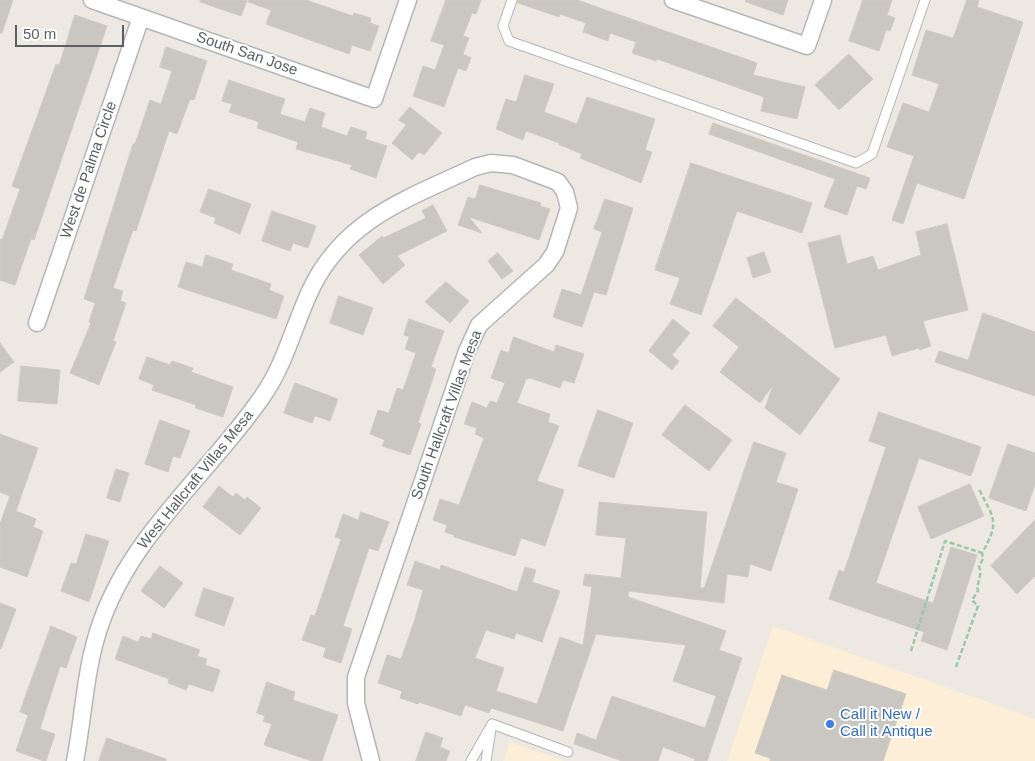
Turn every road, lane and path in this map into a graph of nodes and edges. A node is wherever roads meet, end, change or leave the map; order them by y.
1 (92, 0) edge
2 (408, 0) edge
3 (512, 0) edge
4 (674, 0) edge
5 (823, 0) edge
6 (925, 0) edge
7 (141, 17) junction
8 (367, 222) joint
9 (38, 323) dead end
10 (979, 489) dead end
11 (982, 553) junction
12 (911, 651) dead end
13 (956, 667) dead end
14 (492, 724) junction
15 (568, 752) dead end
16 (75, 761) edge
17 (370, 761) edge
18 (471, 761) edge
19 (486, 761) edge

1 - 7 street, South San Jose
2 - 7 street, South San Jose
3 - 6 lane
4 - 5 street
7 - 9 street, West de Palma Circle
8 - 16 street, West Hallcraft Villas Mesa
8 - 17 street, South Hallcraft Villas Mesa
10 - 11 path
11 - 12 path
11 - 13 path
14 - 15 lane
14 - 18 lane
14 - 19 lane

